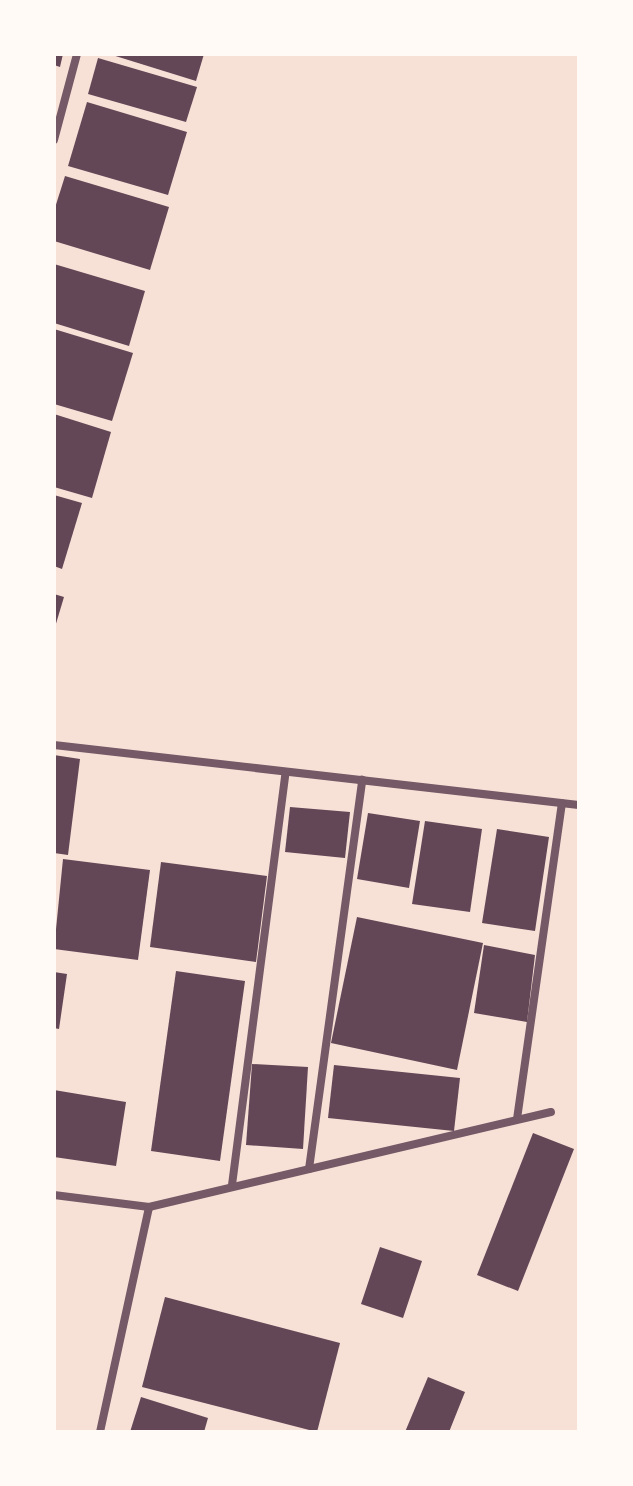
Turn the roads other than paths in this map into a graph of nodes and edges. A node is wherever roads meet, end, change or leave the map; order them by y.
1 (77, 54) edge
2 (54, 140) edge
3 (54, 745) edge
4 (285, 775) junction
5 (362, 780) junction
6 (562, 803) junction
7 (579, 805) edge
8 (551, 1112) dead end
9 (517, 1119) junction
10 (309, 1169) junction
11 (232, 1185) junction
12 (54, 1195) edge
13 (149, 1207) junction
14 (100, 1432) edge

1 - 2 street
3 - 4 street
4 - 5 street
4 - 11 street
5 - 6 street
5 - 10 street
6 - 7 street
6 - 9 street
8 - 9 street
9 - 10 street
10 - 11 street
11 - 13 street
12 - 13 street
13 - 14 street

